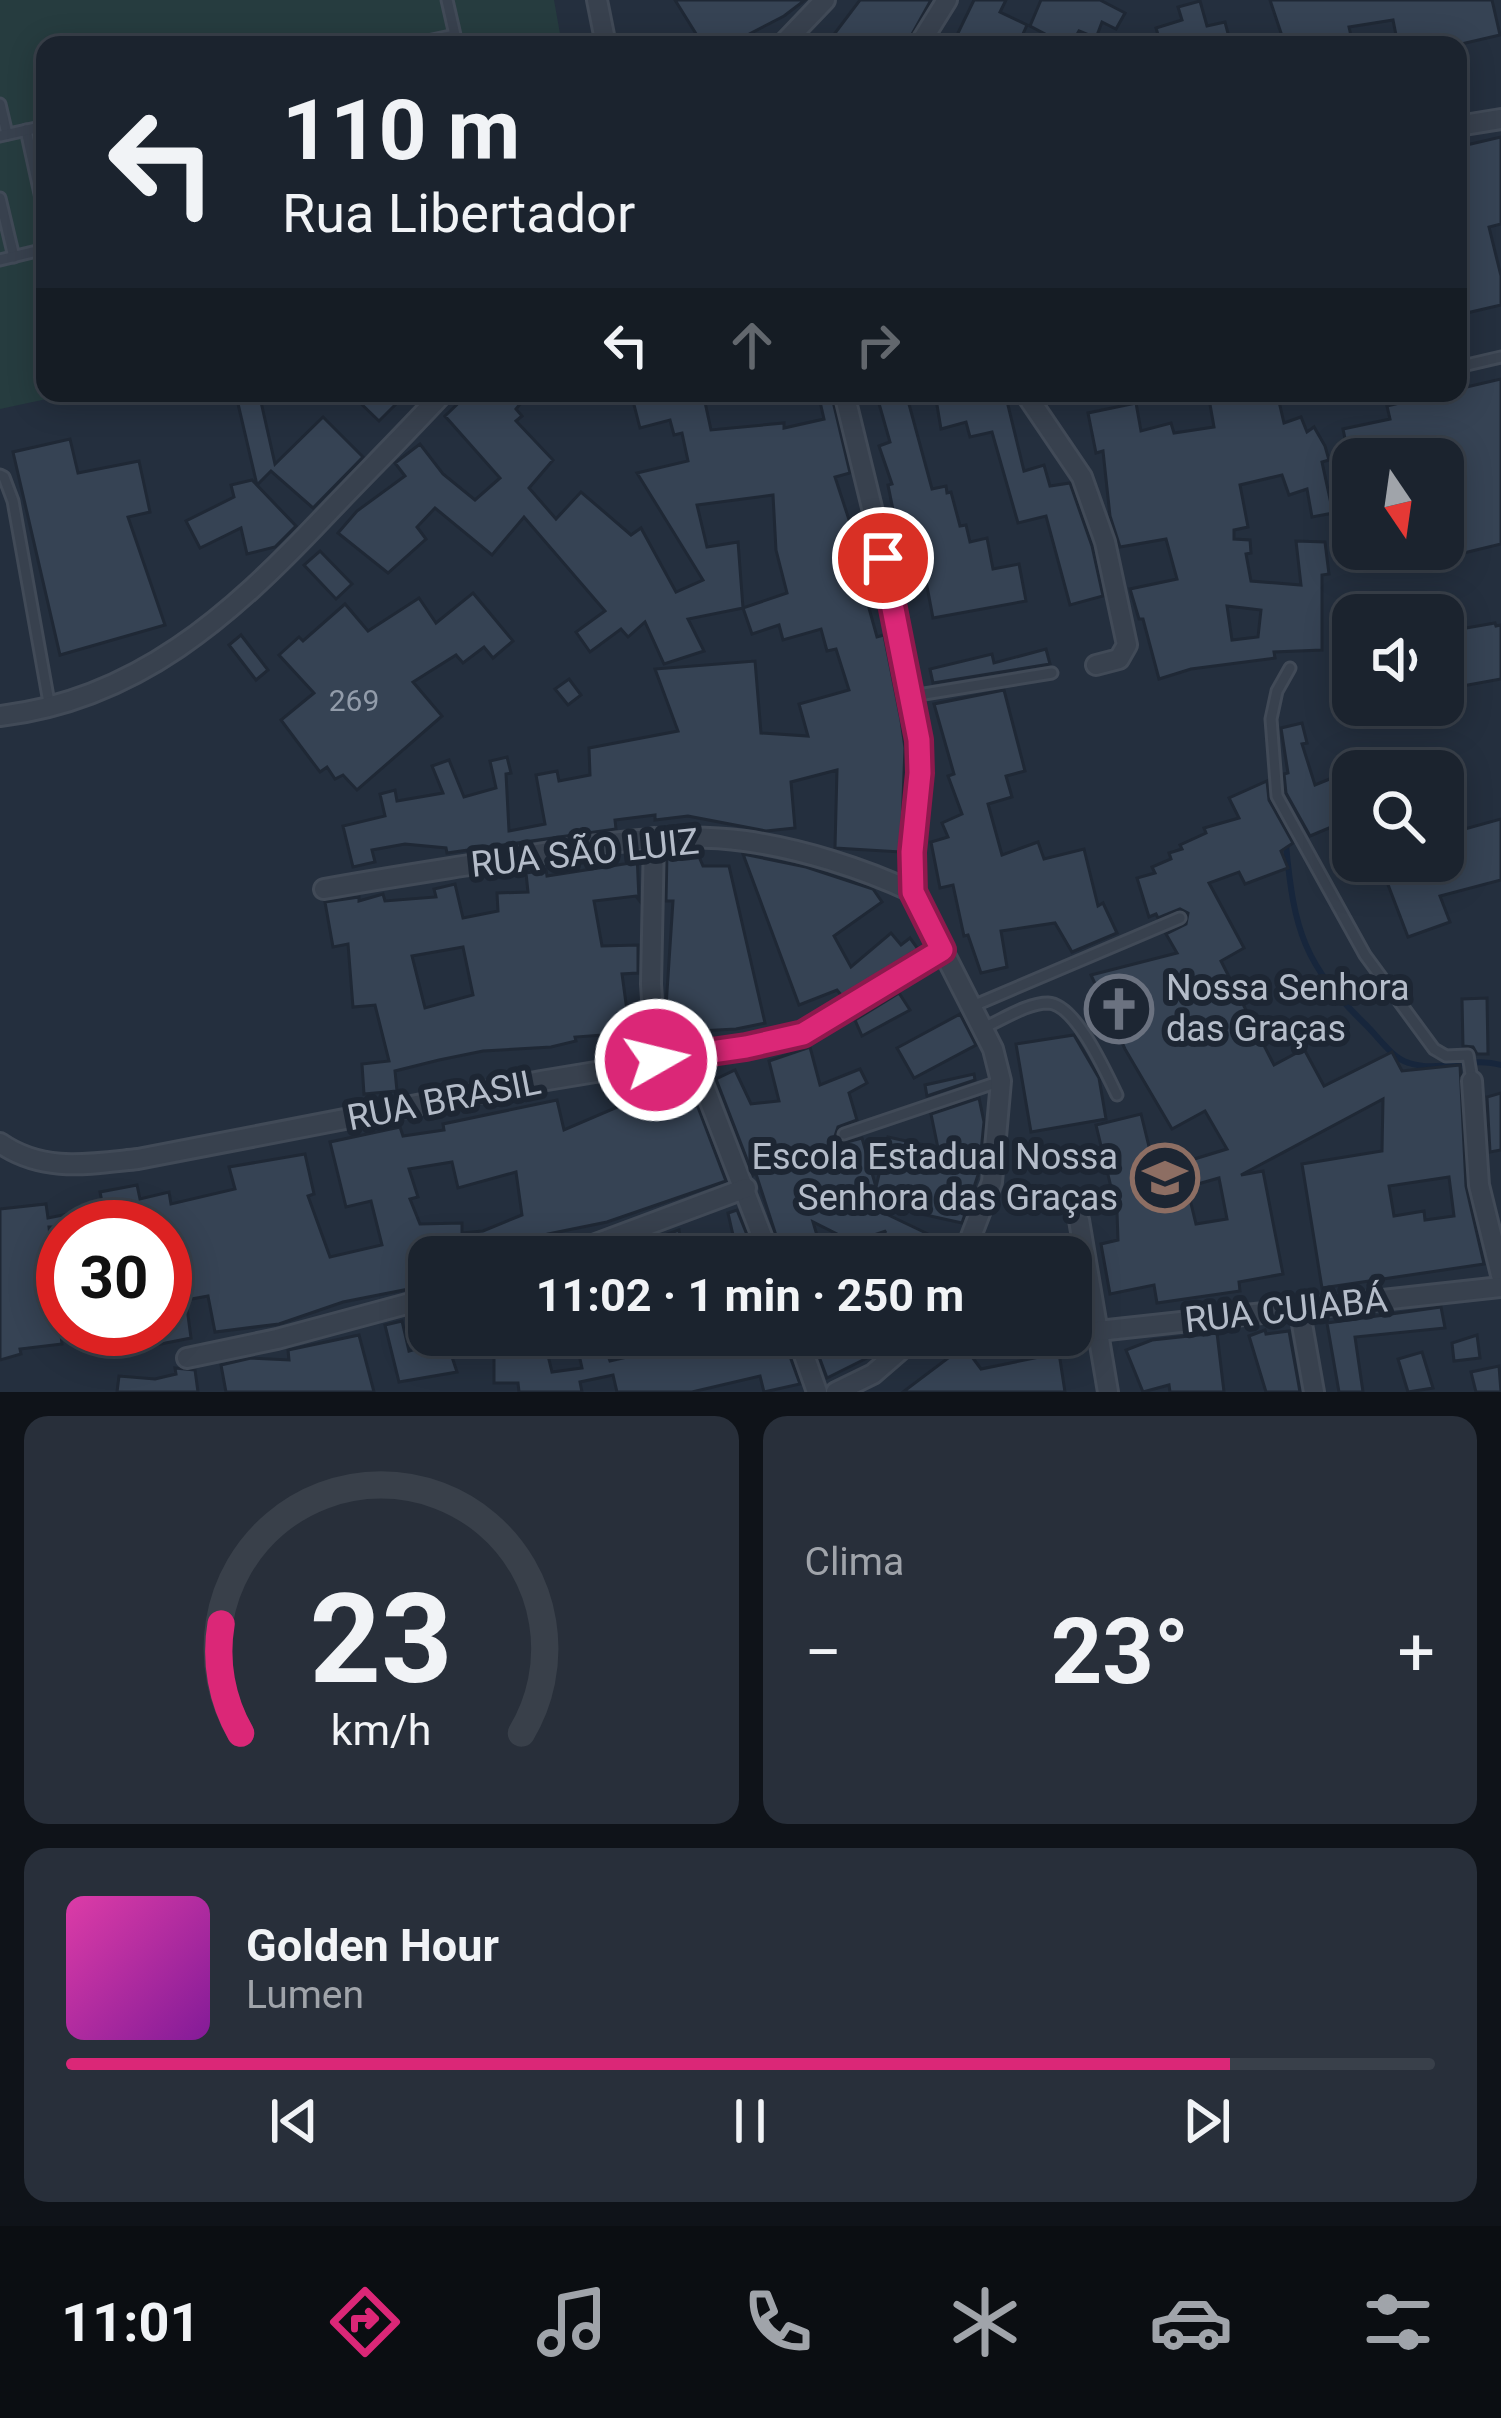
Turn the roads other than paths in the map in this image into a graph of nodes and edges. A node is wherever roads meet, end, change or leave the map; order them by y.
1 (447, 0) edge
2 (597, 0) edge
3 (825, 0) edge
4 (947, 0) edge
5 (450, 36) edge
6 (605, 36) edge
7 (791, 36) edge
8 (925, 36) edge
9 (0, 104) edge
10 (1501, 119) edge
11 (1467, 125) edge
12 (36, 128) edge
13 (26, 130) junction
14 (4, 135) edge
15 (36, 176) edge
16 (0, 198) edge
17 (36, 252) edge
18 (14, 257) junction
19 (0, 260) edge
20 (1501, 357) edge
21 (1467, 365) edge
22 (434, 402) edge
23 (846, 402) edge
24 (1031, 402) edge
25 (0, 475) edge
26 (1096, 665) dead end
27 (1290, 668) dead end
28 (1052, 673) dead end
29 (912, 696) junction
30 (50, 709) junction
31 (0, 716) edge
32 (654, 838) junction
33 (324, 890) dead end
34 (913, 892) junction
35 (1180, 919) dead end
36 (942, 950) junction
37 (973, 1006) junction
38 (983, 1028) junction
39 (692, 1055) junction
40 (656, 1060) junction
41 (1472, 1074) joint
42 (1000, 1081) junction
43 (1117, 1096) dead end
44 (844, 1134) dead end
45 (0, 1143) edge
46 (746, 1188) junction
47 (1079, 1220) dead end
48 (617, 1236) edge
49 (763, 1236) edge
50 (971, 1236) edge
51 (1501, 1275) edge
52 (1501, 1287) edge
53 (408, 1304) edge
54 (1299, 1307) junction
55 (1097, 1330) junction
56 (1092, 1331) edge
57 (804, 1356) edge
58 (894, 1356) edge
59 (187, 1358) dead end
60 (873, 1374) junction
61 (817, 1392) edge
62 (836, 1392) edge
63 (884, 1392) edge
64 (1108, 1392) edge
65 (1314, 1392) edge

1 - 5 lane
2 - 6 street
3 - 7 street
4 - 8 street
9 - 14 lane
10 - 11 street
12 - 13 lane
13 - 14 lane
13 - 15 lane
16 - 18 lane
17 - 18 lane
18 - 19 lane
20 - 21 lane
22 - 30 street
23 - 29 street
24 - 26 street
25 - 30 lane
27 - 41 lane
28 - 29 lane
29 - 34 street
30 - 31 street
32 - 33 street, RUA SÃO LUIZ
32 - 34 street, RUA SÃO LUIZ
32 - 40 street
34 - 36 street
35 - 37 lane
36 - 37 street
36 - 39 street, RUA BRASIL
37 - 38 street
38 - 42 street
38 - 43 lane
39 - 40 street, RUA BRASIL
39 - 46 street
40 - 45 street, RUA BRASIL
41 - 51 street
42 - 44 lane
42 - 50 street
46 - 48 street
46 - 49 street
47 - 55 street
52 - 54 street, RUA CUIABÁ
53 - 59 street
54 - 55 street, RUA CUIABÁ
54 - 65 street
55 - 56 street, RUA CUIABÁ
55 - 64 street
57 - 61 street
58 - 60 street
60 - 62 street
60 - 63 street

